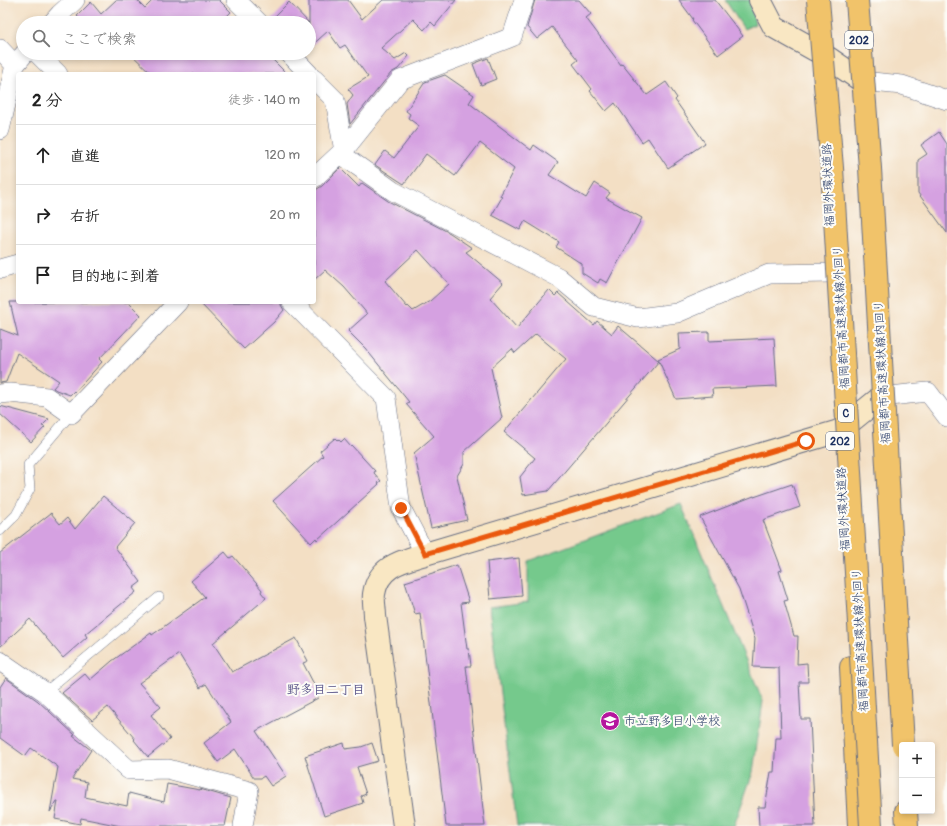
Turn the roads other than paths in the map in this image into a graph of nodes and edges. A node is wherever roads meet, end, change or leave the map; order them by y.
1 (75, 0) edge
2 (236, 0) edge
3 (524, 0) edge
4 (760, 0) edge
5 (819, 0) edge
6 (856, 0) edge
7 (58, 16) edge
8 (252, 16) edge
9 (0, 49) edge
10 (824, 55) junction
11 (16, 57) edge
12 (20, 60) edge
13 (44, 60) edge
14 (296, 60) edge
15 (16, 72) edge
16 (56, 72) edge
17 (307, 72) edge
18 (16, 73) edge
19 (316, 81) edge
20 (862, 81) junction
21 (947, 100) edge
22 (0, 130) edge
23 (344, 150) junction
24 (316, 176) edge
25 (16, 265) edge
26 (0, 269) edge
27 (831, 272) junction
28 (176, 304) edge
29 (294, 304) edge
30 (0, 394) edge
31 (881, 397) junction
32 (71, 414) junction
33 (947, 417) edge
34 (839, 431) junction
35 (0, 531) edge
36 (425, 554) junction
37 (159, 597) dead end
38 (0, 661) edge
39 (45, 692) junction
40 (901, 742) edge
41 (904, 742) edge
42 (906, 814) edge
43 (243, 826) edge
44 (404, 826) edge
45 (859, 826) edge
46 (871, 826) edge
47 (907, 826) edge

1 - 7 street
2 - 8 street
3 - 23 street
4 - 10 street
5 - 10 highway, 福岡外環状道路 / 202
5 - 46 highway, 福岡都市高速環状線外回り / C, bridge
6 - 20 highway, 202
6 - 41 highway, 福岡都市高速環状線内回り, bridge
9 - 11 street
10 - 20 street
10 - 27 highway, 福岡外環状道路 / 202
12 - 15 street
13 - 16 street
14 - 17 street
18 - 22 street
19 - 23 street
20 - 21 street
20 - 31 highway, 202
23 - 24 street
23 - 27 street
25 - 26 street
27 - 34 highway, 福岡外環状道路 / 202
28 - 32 street
29 - 36 street
30 - 32 street
31 - 33 street
31 - 34 street
31 - 40 highway, 202
32 - 35 lane
34 - 36 street
34 - 45 highway, 福岡外環状道路 / 202
36 - 44 street
37 - 39 lane
38 - 39 street
39 - 43 street
42 - 47 highway

